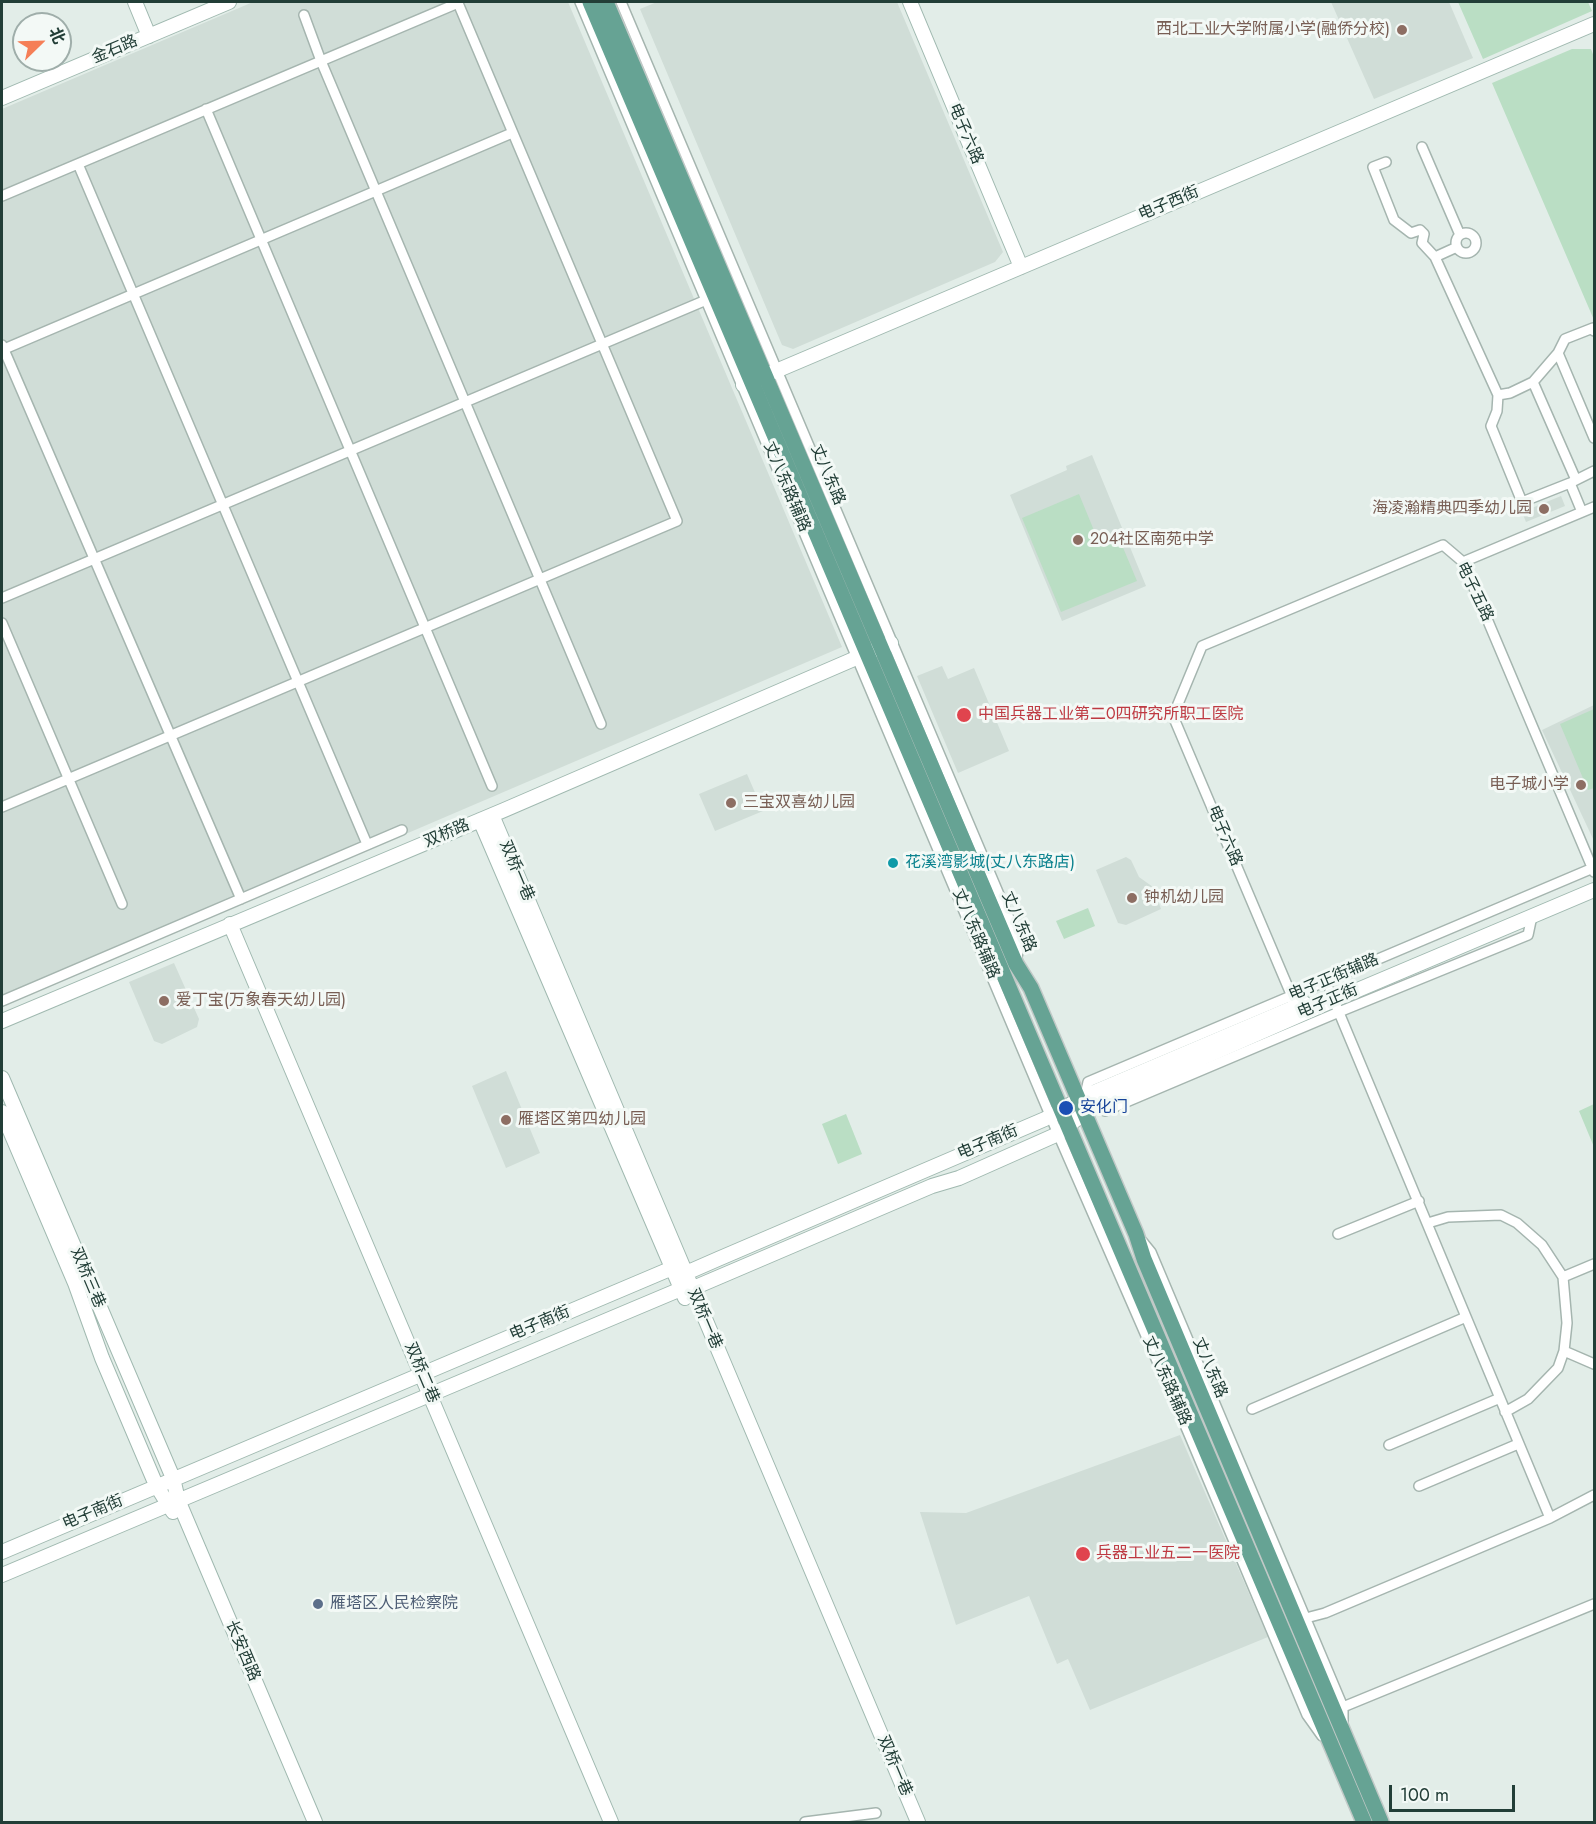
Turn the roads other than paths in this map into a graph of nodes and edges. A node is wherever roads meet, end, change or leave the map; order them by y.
1 (135, 2) edge
2 (144, 2) edge
3 (229, 2) edge
4 (580, 2) edge
5 (590, 2) edge
6 (606, 2) edge
7 (621, 2) edge
8 (910, 2) edge
9 (304, 15) dead end
10 (1594, 24) edge
11 (153, 34) junction
12 (321, 61) junction
13 (2, 98) edge
14 (206, 109) junction
15 (512, 133) junction
16 (1422, 147) dead end
17 (1386, 162) dead end
18 (78, 164) junction
19 (376, 191) junction
20 (2, 196) edge
21 (1460, 235) junction
22 (261, 240) junction
23 (1457, 247) junction
24 (1435, 256) junction
25 (1021, 267) junction
26 (133, 294) junction
27 (711, 298) junction
28 (1594, 331) edge
29 (602, 344) junction
30 (2, 348) edge
31 (1558, 353) junction
32 (759, 377) junction
33 (1533, 382) junction
34 (1498, 395) junction
35 (465, 402) junction
36 (1594, 438) edge
37 (351, 451) junction
38 (1594, 471) edge
39 (1573, 481) junction
40 (223, 505) junction
41 (1594, 507) edge
42 (1582, 512) junction
43 (94, 560) junction
44 (1463, 562) junction
45 (540, 578) junction
46 (2, 598) edge
47 (2, 623) edge
48 (426, 626) junction
49 (874, 650) junction
50 (1194, 666) joint
51 (299, 682) junction
52 (601, 724) dead end
53 (170, 737) junction
54 (69, 779) junction
55 (492, 786) dead end
56 (2, 807) edge
57 (486, 817) junction
58 (402, 830) dead end
59 (367, 844) junction
60 (1594, 873) edge
61 (1594, 890) edge
62 (241, 899) junction
63 (122, 904) dead end
64 (230, 924) junction
65 (2, 1001) edge
66 (1294, 1001) junction
67 (1334, 1001) junction
68 (2, 1021) edge
69 (2, 1078) edge
70 (1085, 1103) junction
71 (2, 1112) edge
72 (1056, 1114) junction
73 (1064, 1131) junction
74 (1419, 1201) junction
75 (1428, 1223) junction
76 (1136, 1234) junction
77 (1338, 1234) dead end
78 (1594, 1264) edge
79 (670, 1269) junction
80 (686, 1273) junction
81 (1563, 1277) junction
82 (686, 1289) junction
83 (1466, 1317) junction
84 (1564, 1351) junction
85 (1594, 1364) edge
86 (421, 1374) junction
87 (430, 1395) junction
88 (1500, 1398) junction
89 (1252, 1409) dead end
90 (1505, 1412) junction
91 (1518, 1444) junction
92 (1389, 1445) dead end
93 (173, 1478) junction
94 (156, 1485) junction
95 (1419, 1486) dead end
96 (1594, 1495) edge
97 (174, 1502) junction
98 (1550, 1518) junction
99 (2, 1552) edge
100 (2, 1575) edge
101 (1594, 1604) edge
102 (1305, 1618) junction
103 (1343, 1707) junction
104 (1343, 1731) junction
105 (876, 1813) dead end
106 (306, 1822) edge
107 (315, 1822) edge
108 (611, 1822) edge
109 (805, 1822) edge
110 (909, 1822) edge
111 (918, 1822) edge
112 (1364, 1822) edge
113 (1381, 1822) edge

1 - 11 street
2 - 11 street
3 - 11 street, 金石路
4 - 27 street
5 - 27 main road, 丈八东路
6 - 32 main road, 丈八东路
7 - 32 street, 丈八东路辅路
8 - 25 street, 电子六路
9 - 12 street
10 - 25 street, 电子西街
11 - 13 street, 金石路
12 - 14 street
12 - 15 street
12 - 19 street
14 - 18 street
14 - 22 street
15 - 19 street
15 - 29 street
16 - 21 street
17 - 24 street
18 - 20 street
18 - 26 street
19 - 22 street
19 - 35 street
21 - 23 street
21 - 23 street
22 - 26 street
22 - 37 street
23 - 24 street
24 - 34 street
25 - 32 street, 电子西街
26 - 30 street
26 - 40 street
27 - 29 street
27 - 32 main road, 丈八东路
28 - 31 street
29 - 35 street
29 - 45 street
30 - 43 street
31 - 33 street
31 - 36 street
32 - 49 main road, 丈八东路
32 - 49 street, 丈八东路辅路
33 - 34 street
33 - 39 street
34 - 39 street
35 - 37 street
35 - 45 street
37 - 40 street
37 - 48 street
38 - 39 street
39 - 42 street
40 - 43 street
40 - 51 street
41 - 42 street
42 - 44 street
43 - 46 street
43 - 53 street
44 - 50 street, 电子五路
44 - 60 street, 电子五路
45 - 48 street
45 - 52 street
47 - 54 street
48 - 51 street
48 - 55 street
49 - 57 street, 双桥路
49 - 70 main road, 丈八东路
49 - 72 main road, 丈八东路
50 - 66 street, 电子六路
51 - 53 street
51 - 59 street
53 - 54 street
53 - 62 street
54 - 56 street
54 - 63 street
57 - 64 street, 双桥路
57 - 79 street, 双桥一巷
57 - 80 street, 双桥一巷
58 - 59 street
59 - 62 street
60 - 66 street, 电子正街辅路
60 - 67 street, 电子正街
61 - 67 street, 电子正街
62 - 65 street
64 - 68 street, 双桥路
64 - 86 street, 双桥二巷
66 - 67 street, 电子正街
66 - 70 street, 电子正街
67 - 70 street, 电子正街
67 - 74 street
69 - 93 street, 双桥三巷
70 - 72 street, 电子南街
70 - 73 street, 电子正街
70 - 76 main road, 丈八东路
71 - 94 street, 双桥三巷
72 - 73 main road, 丈八东路
72 - 80 street, 电子南街
73 - 82 street, 电子南街
73 - 112 main road, 丈八东路
74 - 75 street
74 - 77 street
75 - 81 street
75 - 83 street
76 - 102 street
76 - 104 main road, 丈八东路
78 - 81 street
79 - 80 street
79 - 82 street, 双桥一巷
79 - 86 street, 电子南街
80 - 82 street, 双桥一巷
81 - 84 street
82 - 87 street, 电子南街
82 - 110 street, 双桥一巷
82 - 111 street, 双桥一巷
83 - 88 street
83 - 89 street
84 - 85 street
84 - 90 street
86 - 87 street, 双桥二巷
86 - 93 street, 电子南街
87 - 97 street, 电子南街
87 - 108 street, 双桥二巷
88 - 90 street
88 - 92 street
90 - 91 street
91 - 95 street
91 - 98 street
93 - 94 street, 电子南街
93 - 97 street, 长安西路
94 - 97 street, 长安西路
94 - 99 street, 电子南街
96 - 98 street
97 - 100 street, 电子南街
97 - 106 street, 长安西路
97 - 107 street, 长安西路
98 - 102 street
101 - 103 street
102 - 103 street
103 - 104 street
104 - 113 main road, 丈八东路
105 - 109 street

